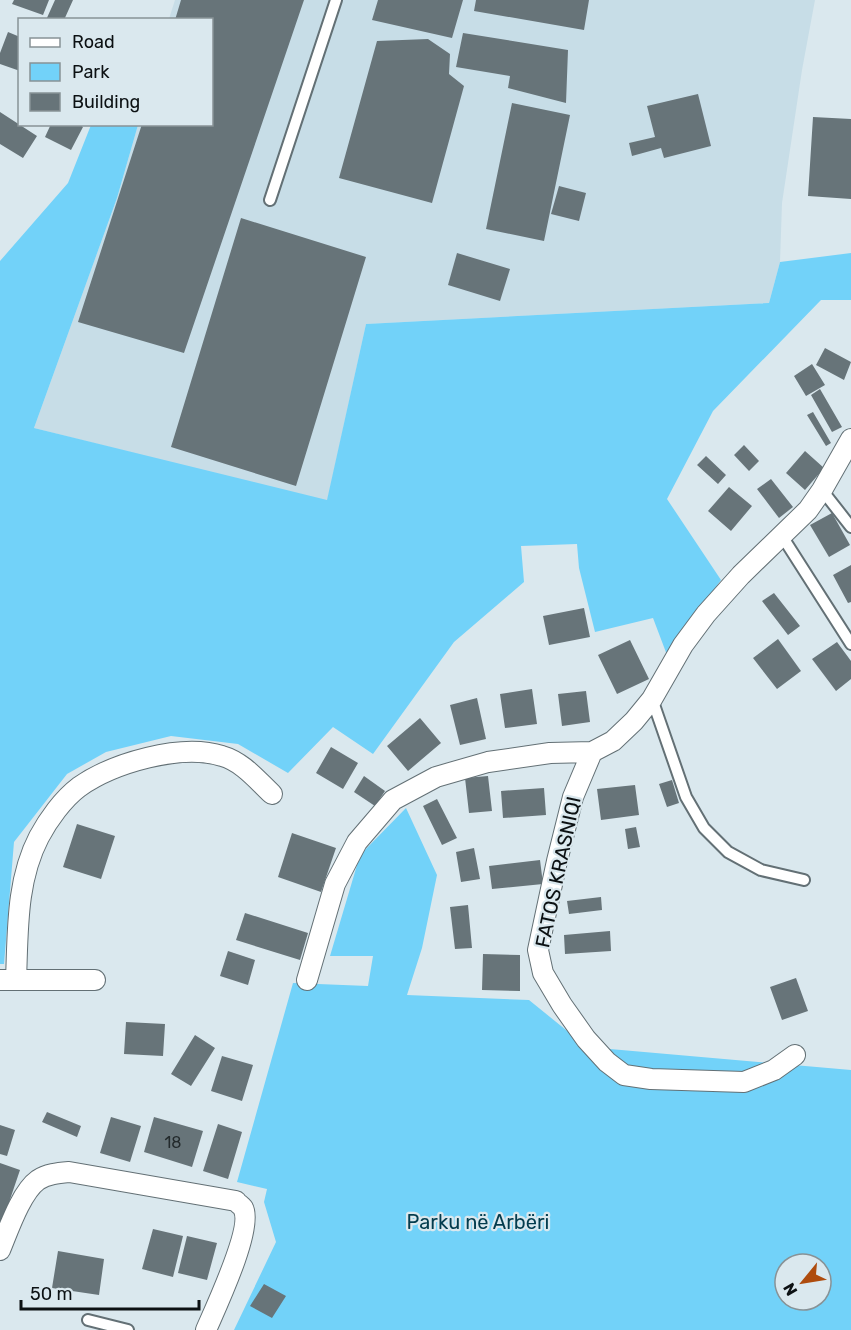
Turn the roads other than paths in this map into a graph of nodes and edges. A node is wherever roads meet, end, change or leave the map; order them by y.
1 (336, 0) edge
2 (270, 200) dead end
3 (851, 439) edge
4 (822, 490) junction
5 (851, 527) edge
6 (782, 536) junction
7 (851, 644) edge
8 (652, 699) junction
9 (592, 752) junction
10 (272, 794) dead end
11 (804, 880) dead end
12 (8, 980) edge
13 (95, 980) dead end
14 (307, 980) dead end
15 (795, 1055) dead end
16 (0, 1250) edge
17 (88, 1320) dead end
18 (128, 1330) edge
19 (206, 1330) edge

1 - 2 lane
3 - 4 street
4 - 5 lane
4 - 6 street
6 - 7 lane
6 - 8 street
8 - 9 street
8 - 11 lane
9 - 14 street
9 - 15 street, FATOS KRASNIQI
10 - 12 street
12 - 13 street
16 - 19 street
17 - 18 lane

